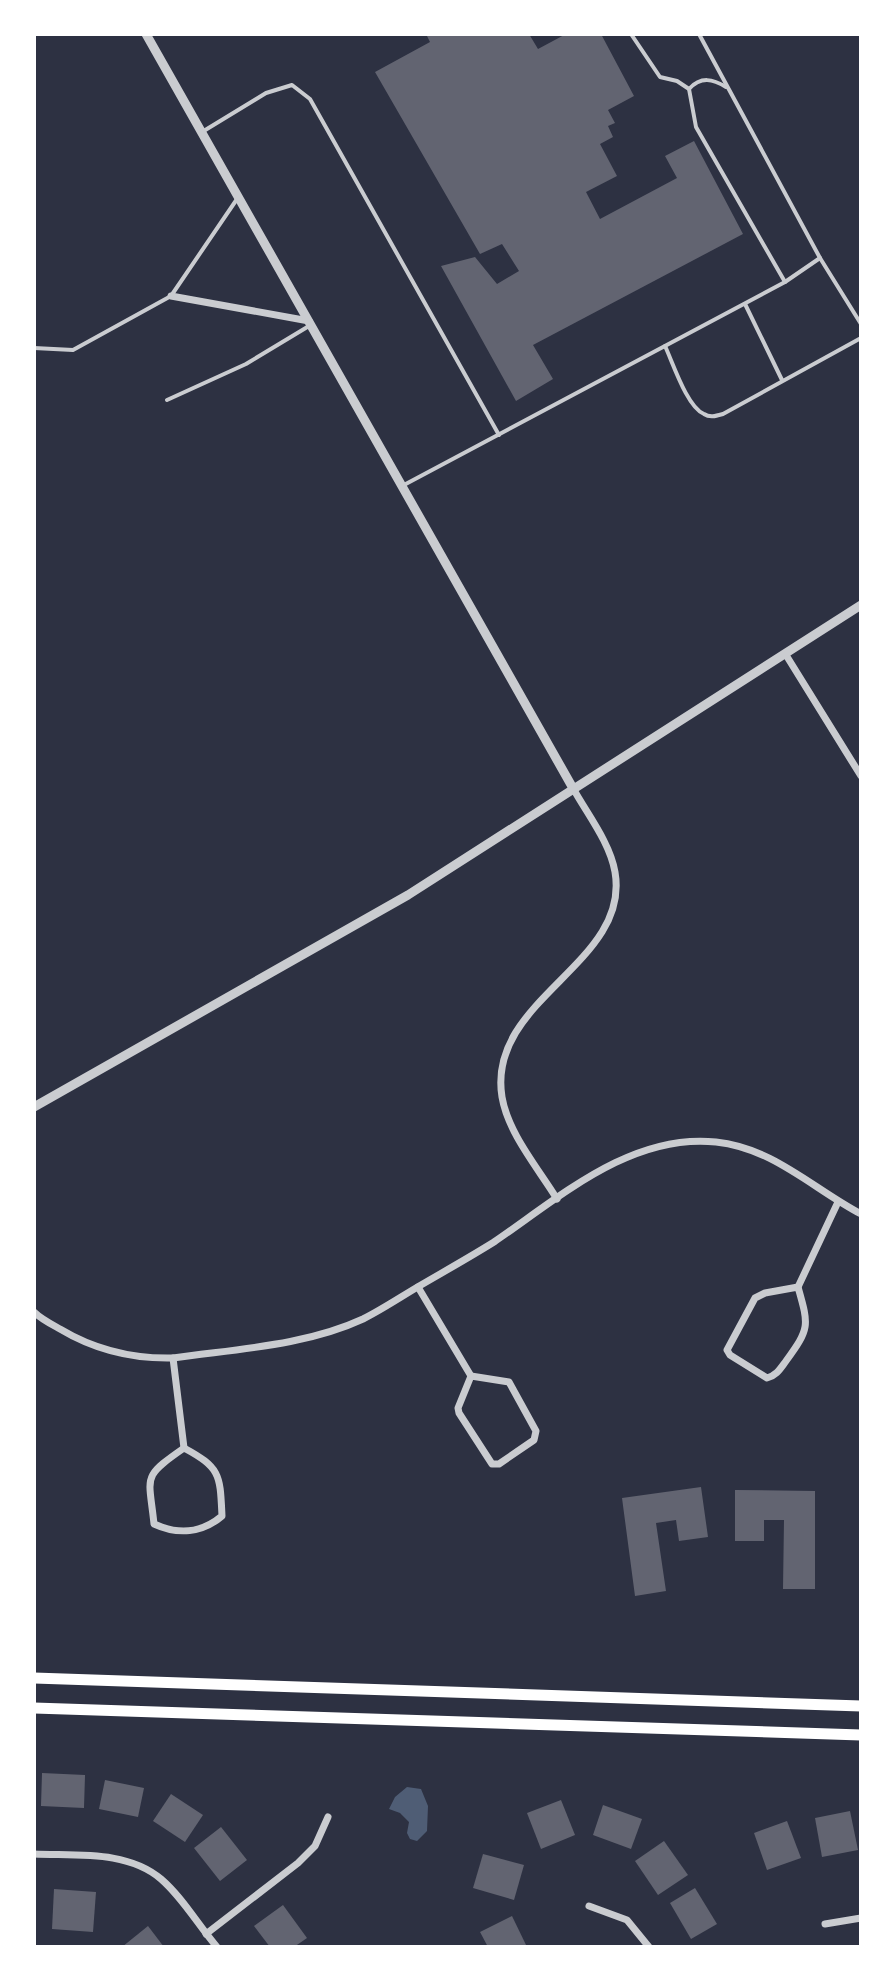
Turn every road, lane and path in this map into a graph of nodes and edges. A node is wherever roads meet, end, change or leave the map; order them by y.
1 (146, 34) edge
2 (631, 34) edge
3 (699, 34) edge
4 (689, 89) junction
5 (728, 89) junction
6 (202, 132) junction
7 (238, 197) junction
8 (820, 258) junction
9 (785, 282) junction
10 (171, 296) junction
11 (745, 304) junction
12 (310, 323) junction
13 (861, 324) edge
14 (861, 338) edge
15 (665, 346) junction
16 (34, 348) edge
17 (783, 381) junction
18 (167, 400) dead end
19 (499, 435) junction
20 (402, 486) junction
21 (861, 605) edge
22 (786, 655) junction
23 (861, 776) edge
24 (574, 790) junction
25 (34, 1107) edge
26 (557, 1199) junction
27 (838, 1202) junction
28 (861, 1214) edge
29 (418, 1287) junction
30 (798, 1287) junction
31 (35, 1316) edge
32 (173, 1358) junction
33 (471, 1376) junction
34 (184, 1448) junction
35 (34, 1678) edge
36 (861, 1706) edge
37 (34, 1708) edge
38 (861, 1735) edge
39 (328, 1817) dead end
40 (34, 1854) edge
41 (589, 1906) dead end
42 (861, 1918) edge
43 (825, 1924) dead end
44 (206, 1934) junction
45 (217, 1947) edge
46 (649, 1947) edge

1 - 6 street
2 - 4 lane
3 - 5 lane
4 - 5 lane
4 - 9 lane
5 - 8 lane
6 - 7 street
6 - 19 lane
7 - 10 lane
7 - 12 street
8 - 9 lane
8 - 13 lane
9 - 11 lane
10 - 12 street
10 - 16 lane
11 - 15 lane
11 - 17 lane
12 - 18 lane
12 - 20 street
14 - 17 lane
15 - 17 lane
15 - 19 lane
19 - 20 lane
20 - 24 street
21 - 22 street
22 - 23 street
22 - 24 street
24 - 25 street
24 - 26 street
26 - 27 street
26 - 29 street
27 - 28 street
27 - 30 street
29 - 32 street
29 - 33 street
30 - 30 street
31 - 32 street
32 - 34 street
33 - 33 street
34 - 34 street
35 - 36 main road
37 - 38 main road
39 - 44 street
40 - 44 street
41 - 46 street
42 - 43 street
44 - 45 street

